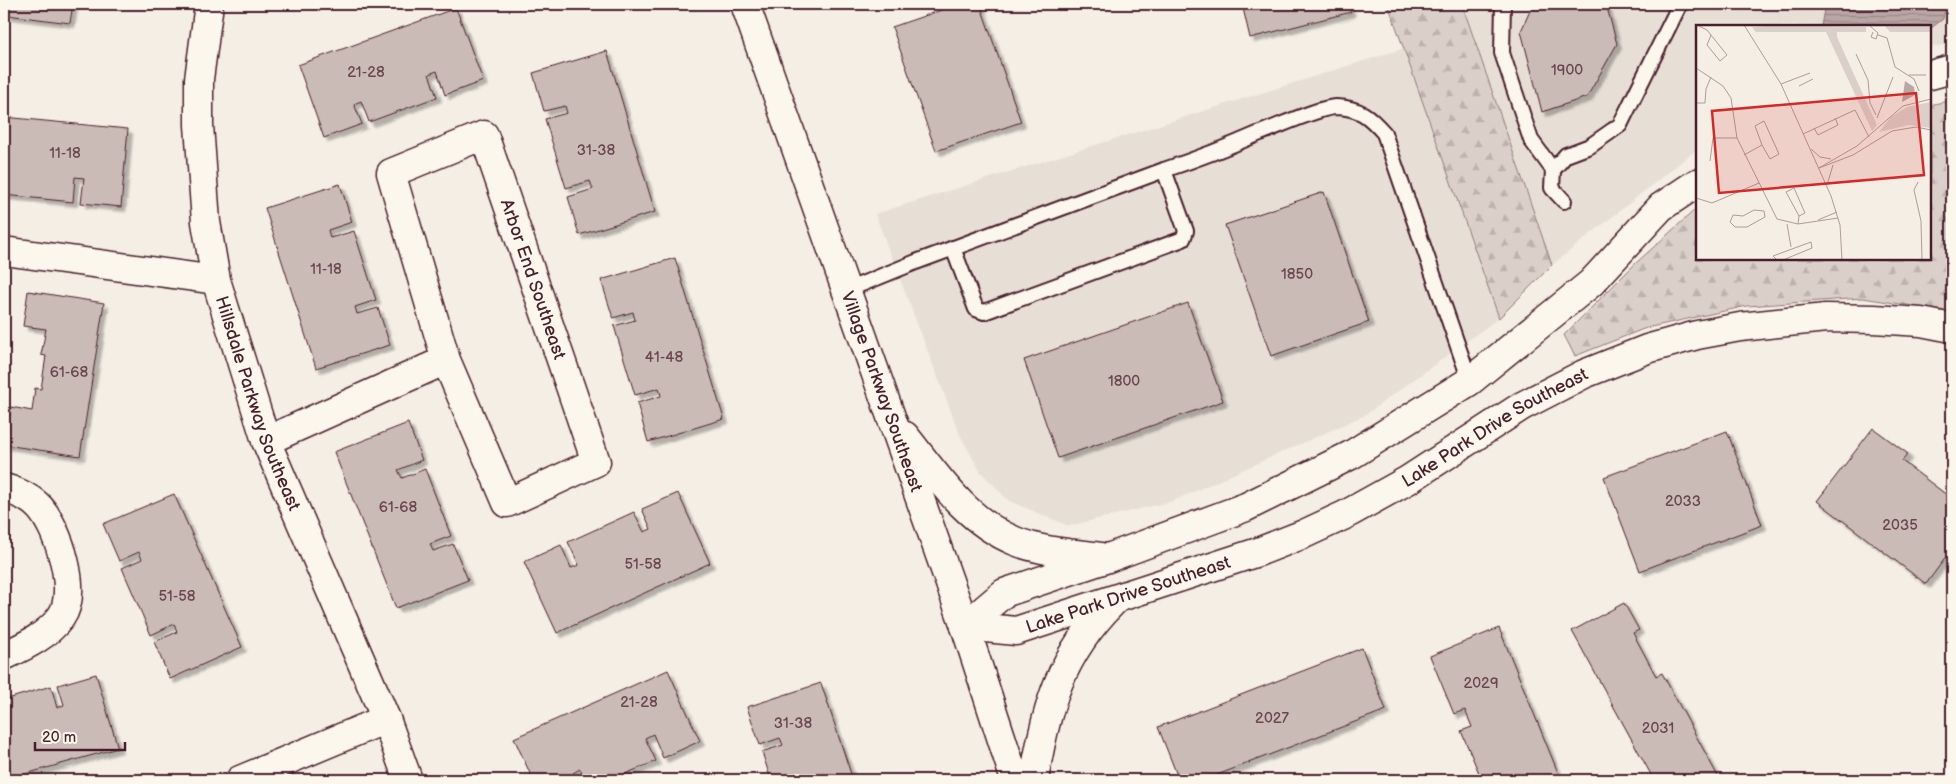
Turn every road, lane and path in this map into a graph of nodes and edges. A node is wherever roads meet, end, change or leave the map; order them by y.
1 (209, 4) edge
2 (745, 4) edge
3 (1503, 4) edge
4 (1680, 4) edge
5 (1952, 70) edge
6 (1931, 75) edge
7 (1164, 170) junction
8 (1553, 170) junction
9 (1696, 184) edge
10 (1564, 201) dead end
11 (953, 248) junction
12 (4, 251) edge
13 (216, 280) junction
14 (847, 290) junction
15 (1952, 328) edge
16 (446, 360) junction
17 (1470, 381) junction
18 (893, 420) junction
19 (266, 441) junction
20 (4, 488) edge
21 (1108, 558) junction
22 (1115, 600) junction
23 (965, 626) junction
24 (4, 656) edge
25 (386, 719) junction
26 (240, 780) edge
27 (408, 780) edge
28 (1015, 780) edge
29 (1034, 780) edge

1 - 13 street, Hillsdale Parkway Southeast
2 - 14 street, Village Parkway Southeast
3 - 8 lane
4 - 8 lane
5 - 6 street
7 - 11 lane
7 - 11 lane
7 - 17 lane
8 - 10 lane
9 - 17 street
11 - 14 lane
12 - 13 street
13 - 19 street, Hillsdale Parkway Southeast
14 - 18 street, Village Parkway Southeast
15 - 22 street, Lake Park Drive Southeast
16 - 16 street, Arbor End Southeast
16 - 19 street
17 - 21 street
18 - 21 street
18 - 23 street, Village Parkway Southeast
19 - 25 street, Hillsdale Parkway Southeast
20 - 24 street
21 - 23 street
22 - 23 street, Lake Park Drive Southeast
22 - 29 street
23 - 28 street, Village Parkway Southeast
25 - 26 street
25 - 27 street, Hillsdale Parkway Southeast

